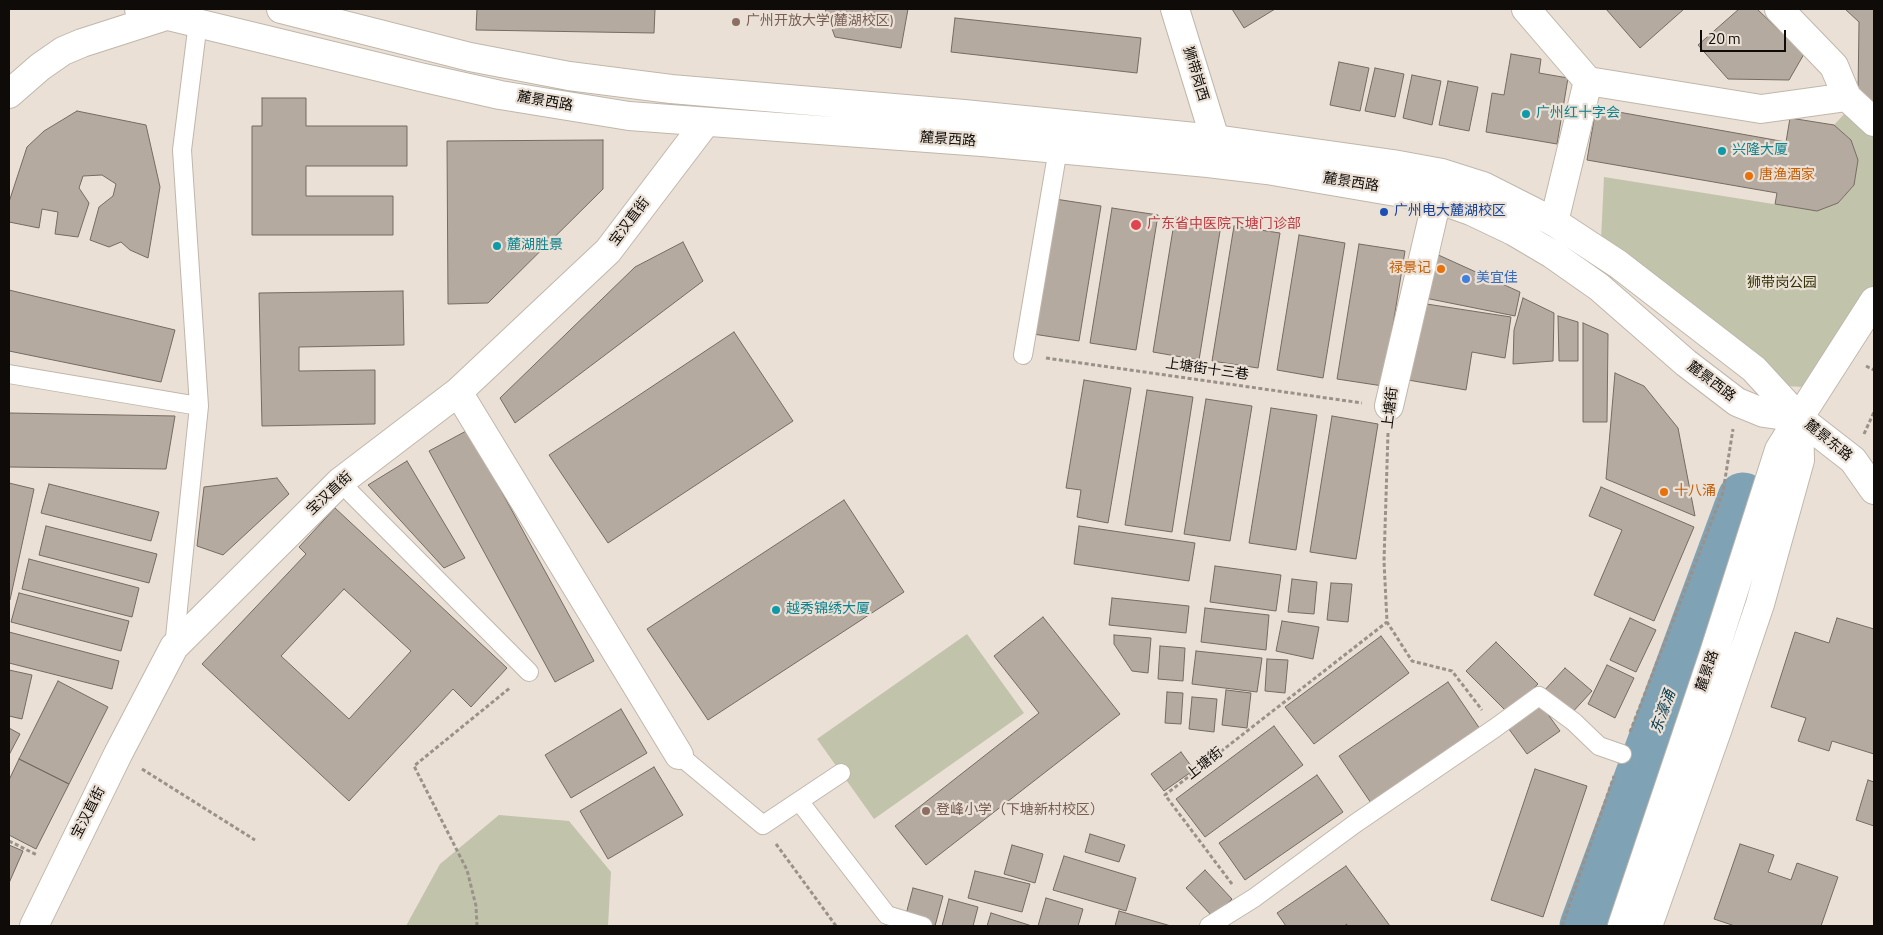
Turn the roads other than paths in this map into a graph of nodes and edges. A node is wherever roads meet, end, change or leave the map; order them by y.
1 (139, 9) edge
2 (281, 9) edge
3 (1175, 9) edge
4 (1526, 9) edge
5 (1779, 9) edge
6 (166, 16) junction
7 (198, 22) junction
8 (1588, 81) junction
9 (9, 94) edge
10 (1846, 98) junction
11 (706, 122) junction
12 (1874, 122) edge
13 (1215, 139) junction
14 (1058, 149) junction
15 (1438, 199) junction
16 (1554, 222) junction
17 (1874, 301) edge
18 (1023, 355) road end
19 (9, 374) edge
20 (458, 392) junction
21 (199, 406) junction
22 (1389, 406) road end
23 (1799, 418) junction
24 (340, 482) junction
25 (1874, 490) edge
26 (174, 647) junction
27 (529, 672) road end
28 (1622, 754) road end
29 (679, 755) joint
30 (841, 773) dead end
31 (799, 801) junction
32 (34, 926) edge
33 (923, 926) edge
34 (1209, 926) edge
35 (1622, 926) edge
36 (1648, 926) edge

1 - 6 street, 麓景西路
2 - 13 street, 麓景西路
3 - 13 street, 狮带岗西
4 - 8 street
5 - 10 street
6 - 7 street, 麓景西路
6 - 9 street
7 - 11 street, 麓景西路
7 - 21 lane
8 - 10 street
8 - 16 street
10 - 12 street
11 - 14 street, 麓景西路
11 - 20 street, 宝汉直街
13 - 16 street, 麓景西路
14 - 15 street, 麓景西路
14 - 18 lane
15 - 22 street, 上塘街
15 - 23 street, 麓景西路
16 - 23 street, 麓景西路
17 - 23 street, 麓景路
19 - 21 lane
20 - 24 street, 宝汉直街
20 - 29 street
21 - 26 lane
23 - 25 street, 麓景东路
23 - 35 street, 麓景路
23 - 36 street, 麓景路
24 - 26 street, 宝汉直街
24 - 27 lane
26 - 32 street, 宝汉直街
28 - 34 lane
29 - 31 lane
30 - 31 lane
31 - 33 lane

